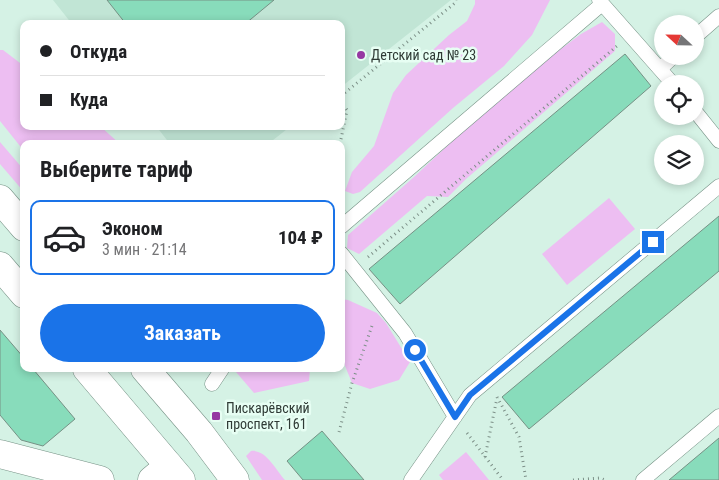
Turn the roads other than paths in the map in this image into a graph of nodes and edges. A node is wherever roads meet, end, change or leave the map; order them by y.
1 (601, 2) edge
2 (719, 16) edge
3 (704, 29) edge
4 (664, 65) edge
5 (660, 69) junction
6 (665, 75) edge
7 (704, 122) edge
8 (719, 141) edge
9 (719, 186) edge
10 (0, 199) edge
11 (20, 222) edge
12 (345, 224) edge
13 (345, 258) edge
14 (0, 266) edge
15 (20, 289) edge
16 (89, 372) edge
17 (148, 372) edge
18 (220, 372) edge
19 (212, 384) dead end
20 (719, 416) edge
21 (455, 417) junction
22 (0, 454) edge
23 (167, 475) edge
24 (100, 480) edge
25 (235, 480) edge
26 (411, 480) edge
27 (643, 480) edge

1 - 5 lane
1 - 12 lane
2 - 3 lane
4 - 5 lane
5 - 6 lane
7 - 8 lane
9 - 21 lane
10 - 11 main road
13 - 21 lane
14 - 15 main road
16 - 23 main road
17 - 25 main road
18 - 19 lane
20 - 27 lane
21 - 26 lane
22 - 24 main road

